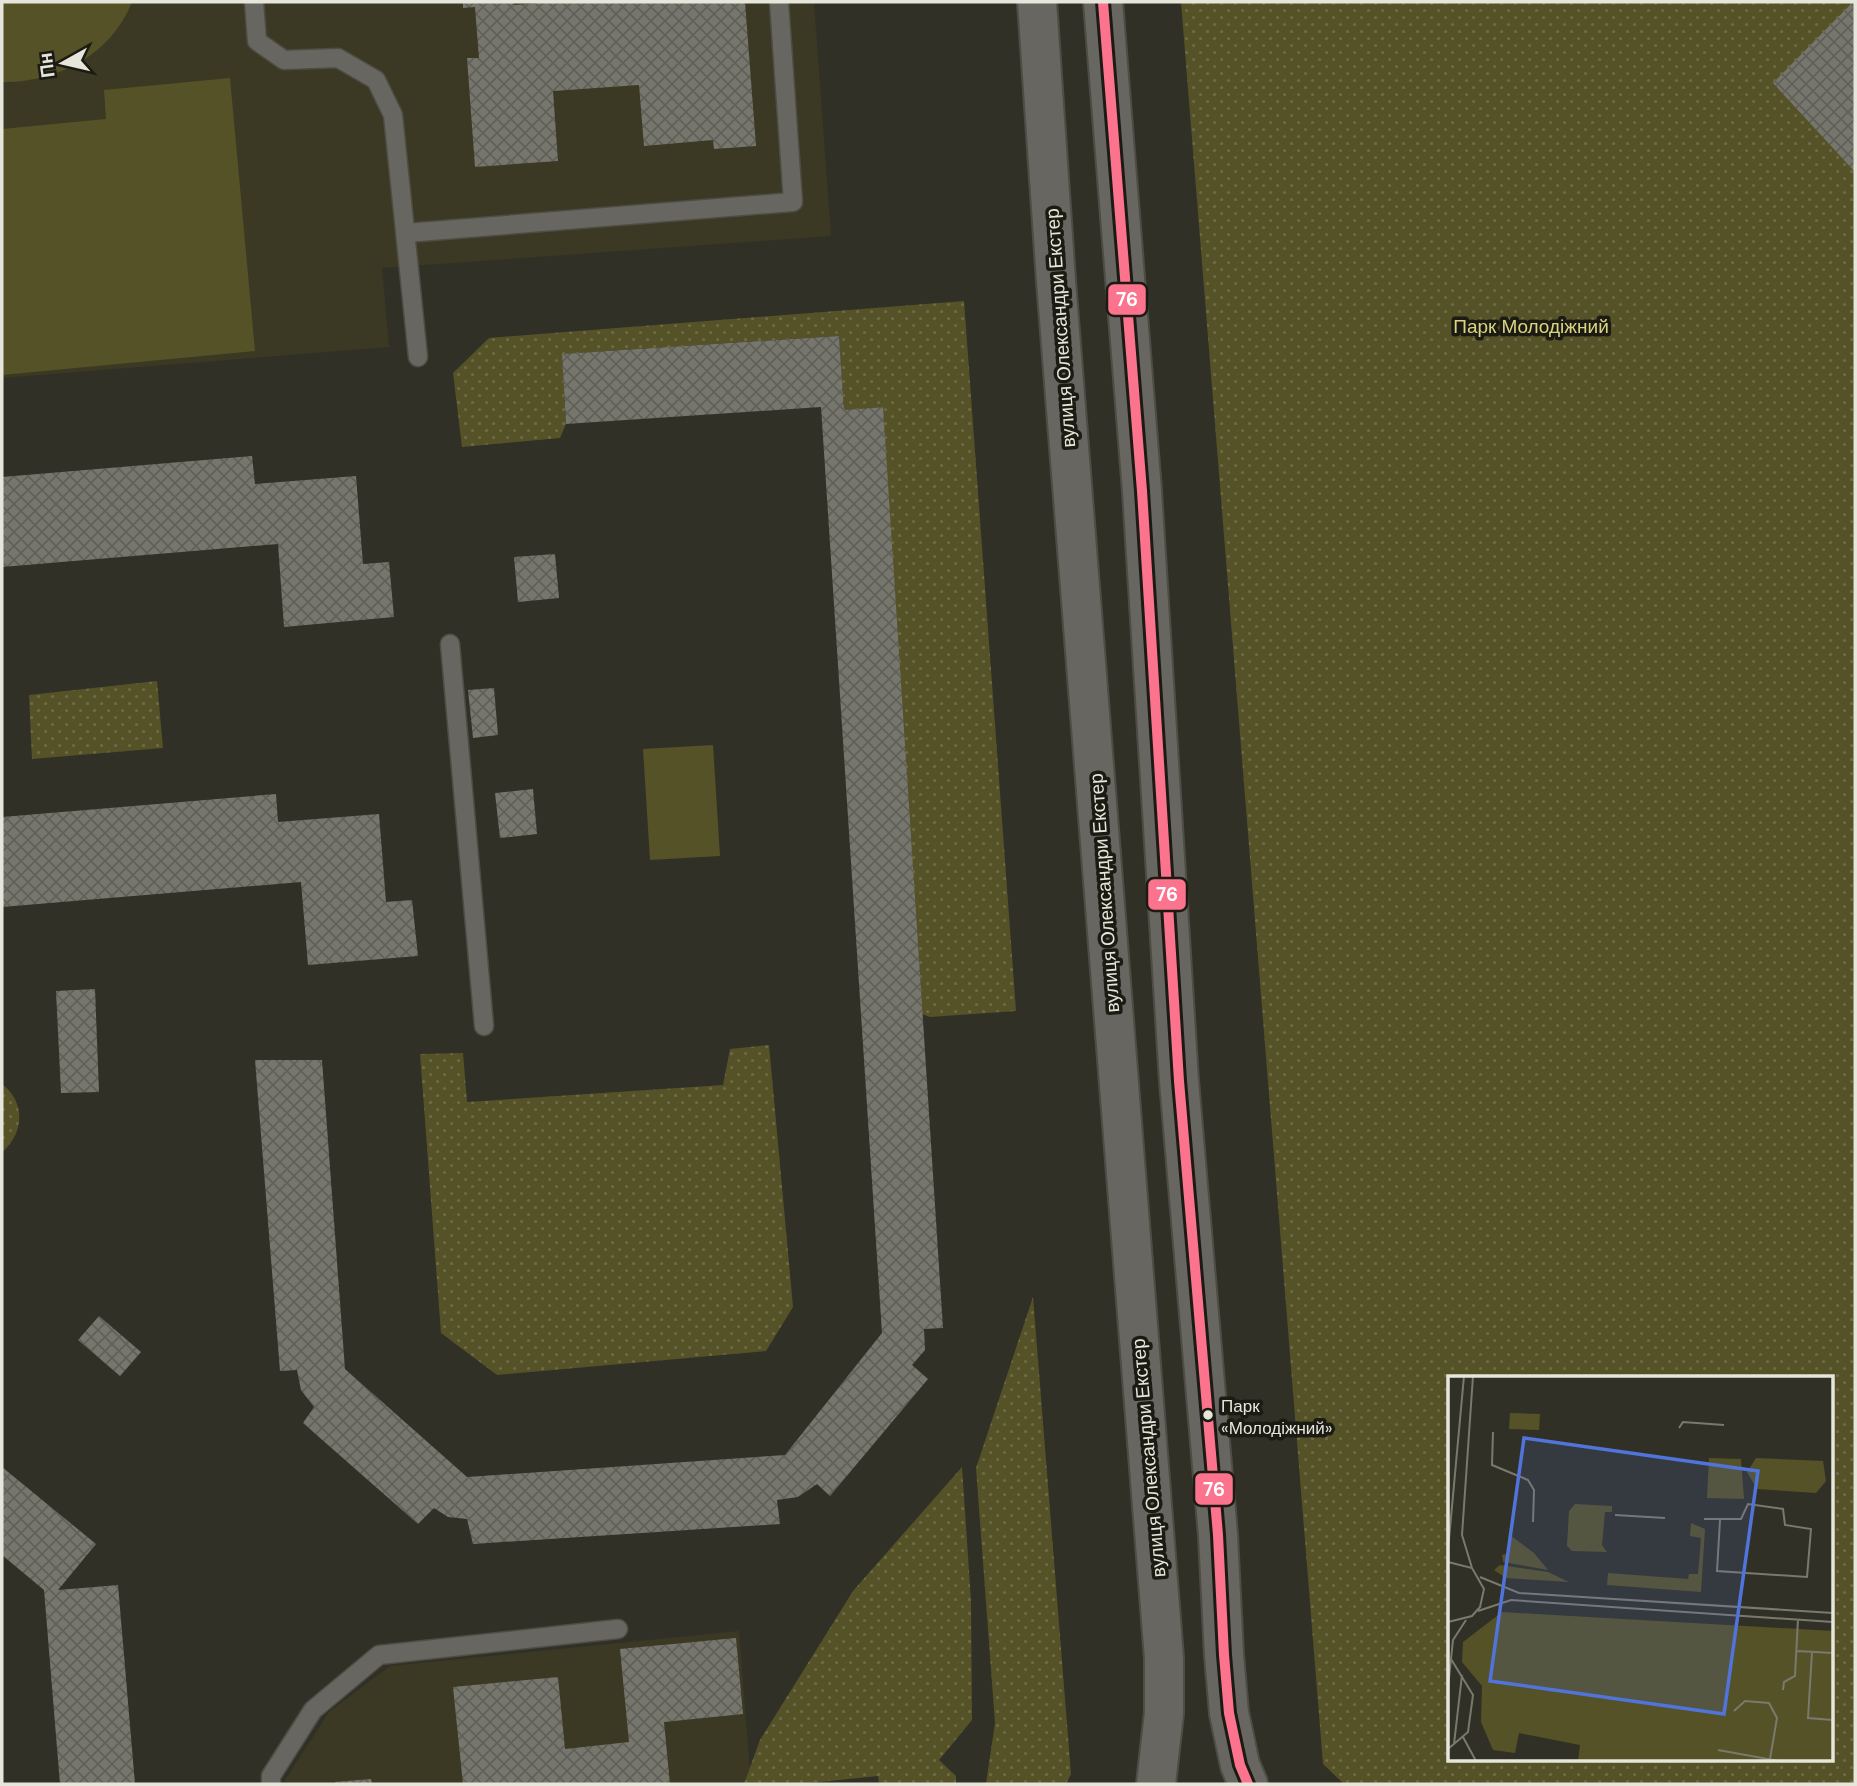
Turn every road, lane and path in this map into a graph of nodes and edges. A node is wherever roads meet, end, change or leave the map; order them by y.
1 (254, 2) edge
2 (779, 2) edge
3 (1037, 2) edge
4 (1103, 2) edge
5 (405, 233) junction
6 (418, 357) dead end
7 (450, 644) dead end
8 (484, 1026) dead end
9 (618, 1629) dead end
10 (271, 1784) edge
11 (1156, 1784) edge
12 (1248, 1784) edge

1 - 5 lane
2 - 5 lane
3 - 11 street, вулиця Олександри Екстер
4 - 12 street
5 - 6 lane
7 - 8 lane
9 - 10 lane

